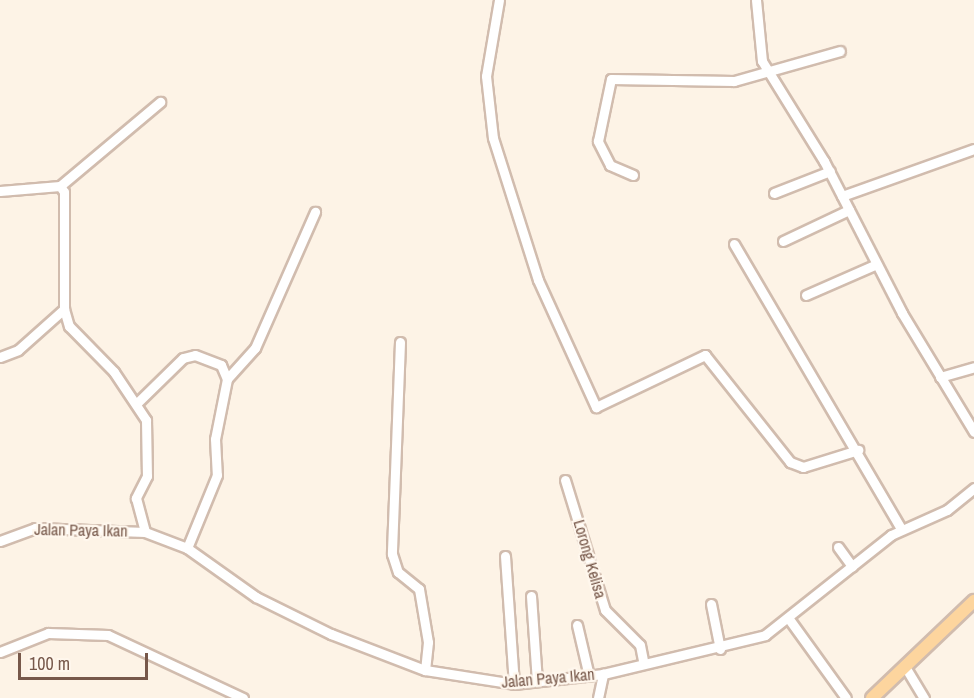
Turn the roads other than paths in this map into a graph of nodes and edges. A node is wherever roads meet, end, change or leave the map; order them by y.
1 (499, 0) edge
2 (756, 0) edge
3 (840, 51) dead end
4 (768, 72) junction
5 (160, 102) dead end
6 (974, 148) edge
7 (830, 171) junction
8 (633, 175) dead end
9 (60, 186) junction
10 (0, 191) edge
11 (774, 193) dead end
12 (842, 196) junction
13 (849, 210) junction
14 (315, 212) dead end
15 (783, 241) dead end
16 (734, 244) dead end
17 (877, 264) junction
18 (806, 295) dead end
19 (64, 309) junction
20 (400, 342) dead end
21 (0, 357) edge
22 (974, 367) edge
23 (940, 377) junction
24 (228, 379) junction
25 (137, 403) junction
26 (974, 432) edge
27 (858, 450) junction
28 (565, 480) dead end
29 (974, 488) edge
30 (901, 529) junction
31 (146, 532) junction
32 (0, 541) edge
33 (838, 547) dead end
34 (187, 548) junction
35 (505, 556) dead end
36 (852, 566) junction
37 (531, 596) dead end
38 (974, 601) edge
39 (711, 604) dead end
40 (789, 619) junction
41 (577, 625) dead end
42 (720, 649) junction
43 (0, 652) edge
44 (643, 661) junction
45 (904, 665) junction
46 (425, 670) junction
47 (603, 674) junction
48 (589, 676) junction
49 (537, 681) junction
50 (514, 684) junction
51 (243, 698) edge
52 (598, 698) edge
53 (846, 698) edge
54 (872, 698) edge
55 (924, 698) edge

1 - 27 street
2 - 4 street
3 - 4 street
4 - 7 street
4 - 8 street
5 - 9 street
6 - 12 street
7 - 11 street
7 - 12 street
9 - 10 street
9 - 19 street
12 - 13 street
13 - 15 street
13 - 17 street
14 - 24 street
16 - 27 street
17 - 18 street
17 - 23 street
19 - 21 street
19 - 25 street
20 - 46 street
22 - 23 street
23 - 26 street
24 - 25 street
24 - 34 street
25 - 31 street
27 - 30 street
28 - 44 street, Lorong Kelisa
29 - 30 street, Jalan Paya Ikan
30 - 36 street, Jalan Paya Ikan
31 - 32 street, Jalan Paya Ikan
31 - 34 street, Jalan Paya Ikan
33 - 36 street
34 - 46 street, Jalan Paya Ikan
35 - 50 street
36 - 40 street, Jalan Paya Ikan
37 - 49 street
38 - 45 main road
39 - 42 street
40 - 42 street, Jalan Paya Ikan
40 - 53 street
41 - 48 street
42 - 44 street, Jalan Paya Ikan
43 - 51 street
44 - 47 street, Jalan Paya Ikan
45 - 54 main road
45 - 55 street
46 - 50 street, Jalan Paya Ikan
47 - 48 street, Jalan Paya Ikan
47 - 52 street
48 - 49 street, Jalan Paya Ikan
49 - 50 street, Jalan Paya Ikan

